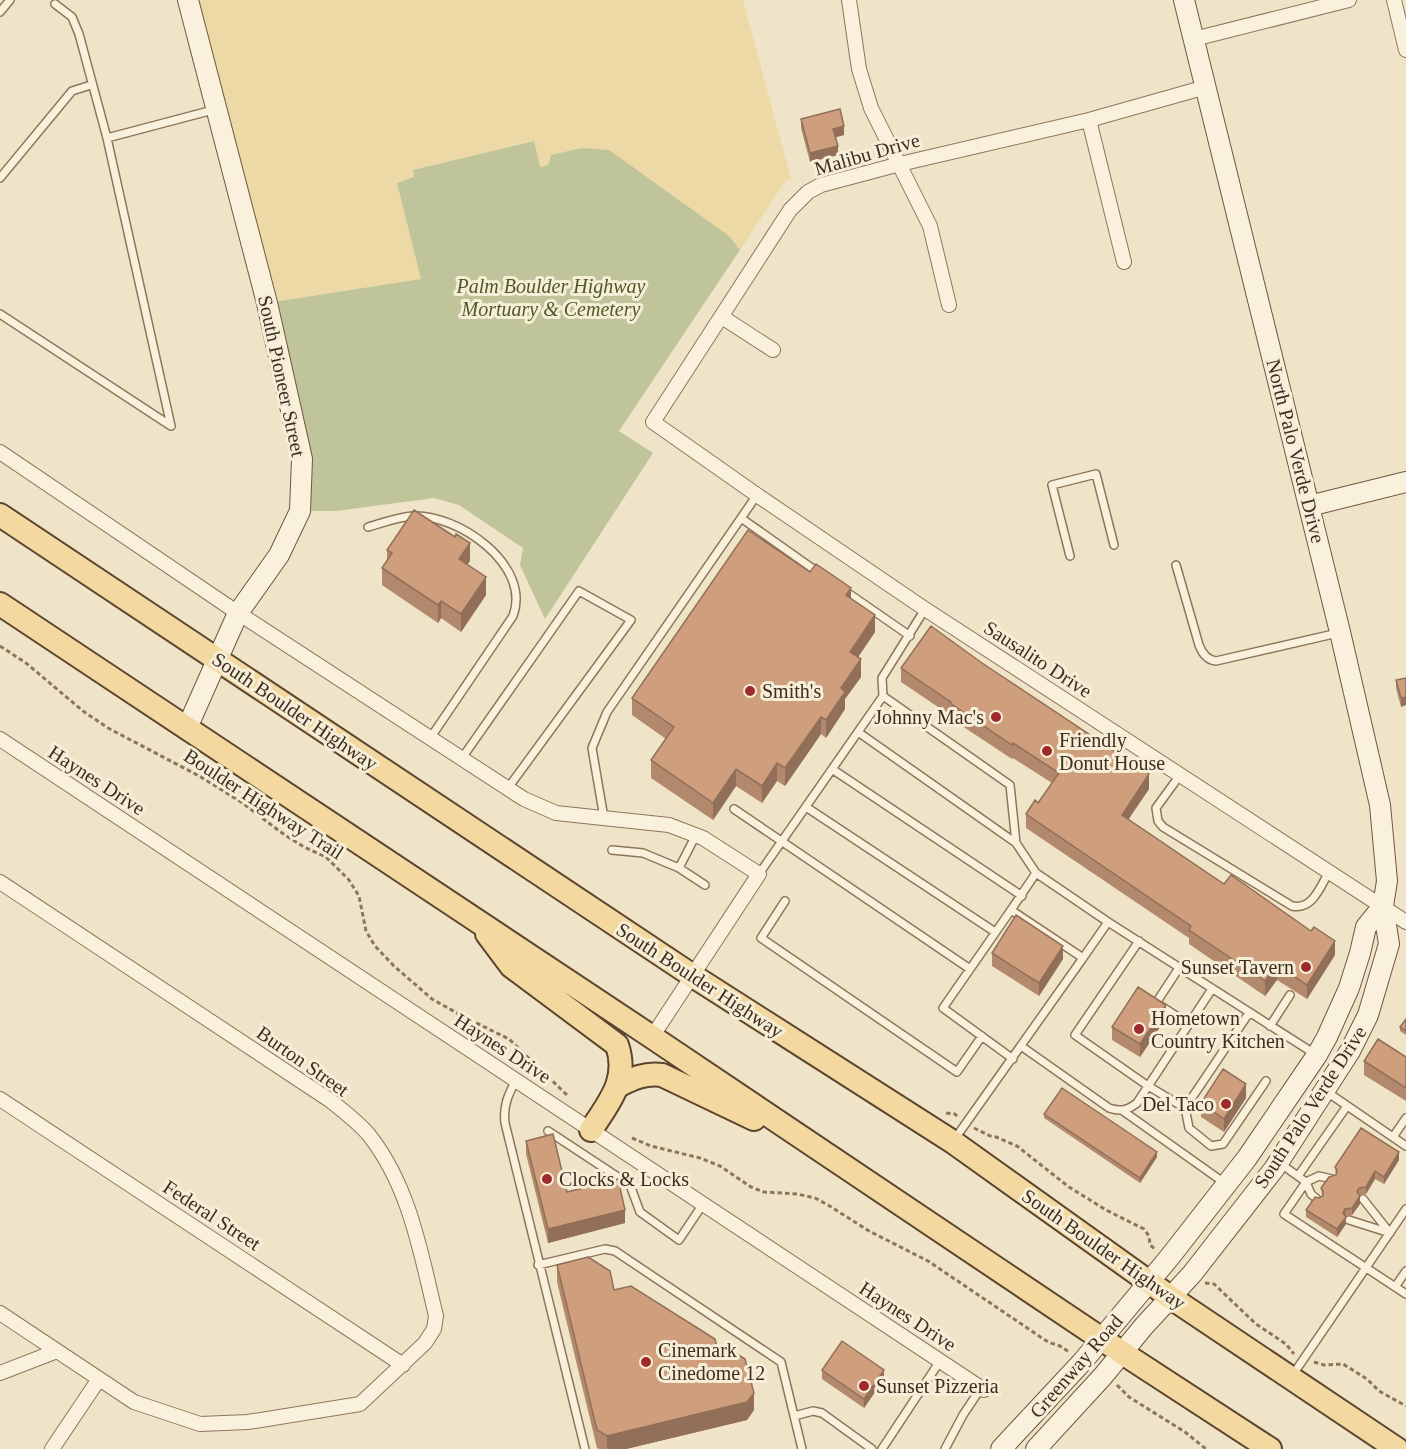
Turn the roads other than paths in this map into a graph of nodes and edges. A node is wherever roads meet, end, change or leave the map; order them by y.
1 (10, 0) edge
2 (188, 0) edge
3 (849, 0) edge
4 (1185, 0) edge
5 (1349, 0) edge
6 (1394, 0) edge
7 (56, 4) dead end
8 (0, 12) edge
9 (1194, 39) junction
10 (1406, 50) edge
11 (91, 85) junction
12 (1206, 87) junction
13 (216, 110) junction
14 (1089, 120) junction
15 (106, 138) junction
16 (900, 164) junction
17 (0, 178) edge
18 (1124, 262) dead end
19 (950, 305) dead end
20 (0, 314) edge
21 (722, 317) junction
22 (773, 350) dead end
23 (653, 422) joint
24 (0, 452) edge
25 (1406, 482) edge
26 (757, 495) junction
27 (1309, 506) junction
28 (0, 515) edge
29 (741, 518) junction
30 (368, 527) dead end
31 (1114, 545) dead end
32 (1070, 556) dead end
33 (1176, 565) dead end
34 (825, 577) edge
35 (834, 584) edge
36 (0, 604) edge
37 (926, 609) junction
38 (238, 613) junction
39 (1340, 632) junction
40 (910, 636) junction
41 (217, 660) junction
42 (883, 696) junction
43 (187, 728) junction
44 (858, 732) junction
45 (431, 737) junction
46 (0, 739) edge
47 (462, 758) junction
48 (832, 769) junction
49 (1180, 775) junction
50 (508, 788) junction
51 (806, 807) junction
52 (734, 809) dead end
53 (604, 818) junction
54 (696, 835) junction
55 (781, 842) junction
56 (1016, 843) junction
57 (612, 850) dead end
58 (679, 868) junction
59 (1329, 872) junction
60 (1036, 873) junction
61 (759, 874) junction
62 (0, 882) edge
63 (705, 885) dead end
64 (1022, 896) junction
65 (785, 901) dead end
66 (1383, 906) junction
67 (1011, 910) junction
68 (477, 920) junction
69 (1108, 922) junction
70 (1406, 922) edge
71 (995, 932) junction
72 (1138, 941) junction
73 (1083, 958) junction
74 (1179, 968) junction
75 (970, 969) junction
76 (693, 976) junction
77 (1212, 989) junction
78 (1290, 995) dead end
79 (1249, 1013) junction
80 (1189, 1024) junction
81 (1270, 1026) junction
82 (982, 1036) junction
83 (652, 1037) junction
84 (1021, 1046) junction
85 (1317, 1055) junction
86 (1013, 1059) junction
87 (1337, 1072) junction
88 (516, 1080) junction
89 (1266, 1081) dead end
90 (618, 1086) junction
91 (1148, 1086) junction
92 (1325, 1090) junction
93 (0, 1099) edge
94 (1347, 1106) junction
95 (1185, 1108) junction
96 (1123, 1111) junction
97 (1406, 1118) edge
98 (591, 1130) junction
99 (548, 1131) dead end
100 (1393, 1137) junction
101 (807, 1141) junction
102 (952, 1142) junction
103 (1406, 1146) edge
104 (1279, 1162) junction
105 (1298, 1176) junction
106 (1332, 1179) edge
107 (1306, 1182) junction
108 (1226, 1184) junction
109 (1363, 1199) dead end
110 (1318, 1200) edge
111 (703, 1204) junction
112 (1406, 1209) edge
113 (1349, 1220) dead end
114 (1390, 1233) junction
115 (538, 1265) junction
116 (1367, 1267) junction
117 (1406, 1271) edge
118 (1149, 1282) junction
119 (1395, 1287) junction
120 (1406, 1294) edge
121 (1170, 1297) junction
122 (0, 1314) edge
123 (1101, 1339) junction
124 (57, 1351) junction
125 (1121, 1352) junction
126 (940, 1361) junction
127 (403, 1365) junction
128 (0, 1373) edge
129 (99, 1378) junction
130 (1291, 1378) junction
131 (982, 1389) joint
132 (794, 1416) junction
133 (52, 1449) edge
134 (585, 1449) edge
135 (802, 1449) edge
136 (872, 1449) edge
137 (882, 1449) edge
138 (945, 1449) edge
139 (1001, 1449) edge
140 (1036, 1449) edge
141 (1270, 1449) edge
142 (1397, 1449) edge

1 - 8 lane
2 - 13 street, South Pioneer Street
3 - 16 street
4 - 9 street, North Palo Verde Drive
5 - 9 street
6 - 10 street
7 - 11 lane
9 - 12 street, North Palo Verde Drive
11 - 15 lane
11 - 17 lane
12 - 14 street, Malibu Drive
12 - 27 street, North Palo Verde Drive
13 - 15 lane
13 - 38 street, South Pioneer Street
14 - 16 street, Malibu Drive
14 - 18 street
15 - 20 lane
16 - 19 street
16 - 21 street, Malibu Drive
21 - 22 street
21 - 23 street, Malibu Drive
23 - 26 street, Sausalito Drive
24 - 38 street
25 - 27 street
26 - 29 lane
26 - 37 street, Sausalito Drive
27 - 39 street, North Palo Verde Drive
28 - 41 main road, South Boulder Highway
29 - 34 lane
29 - 53 lane
30 - 45 lane
31 - 32 lane
33 - 39 lane
35 - 40 lane
36 - 43 main road
37 - 40 lane
37 - 49 street, Sausalito Drive
38 - 41 street, South Pioneer Street
38 - 45 street
39 - 66 street, North Palo Verde Drive
40 - 42 lane
41 - 43 street, South Pioneer Street
41 - 76 main road, South Boulder Highway
42 - 44 lane
42 - 56 lane
43 - 68 main road
44 - 48 lane
44 - 56 lane
45 - 47 street
46 - 88 street, Haynes Drive
47 - 50 street
47 - 50 lane
48 - 51 lane
48 - 64 lane
49 - 59 street, Sausalito Drive
49 - 59 lane
50 - 53 street
51 - 55 lane
51 - 71 lane
52 - 55 lane
53 - 54 street
54 - 58 lane
54 - 61 street
55 - 61 lane
55 - 75 lane
56 - 60 lane
57 - 58 lane
58 - 63 lane
59 - 66 street, Sausalito Drive
60 - 64 lane
60 - 69 lane
61 - 76 street
62 - 127 street, Burton Street
64 - 67 lane
65 - 82 lane
66 - 70 street, Sausalito Drive
66 - 85 street, South Palo Verde Drive
66 - 87 street, South Palo Verde Drive
67 - 71 lane
67 - 73 lane
68 - 83 main road
68 - 90 main road
69 - 72 lane
69 - 73 lane
71 - 75 lane
72 - 74 lane
72 - 91 lane
73 - 84 lane
74 - 77 lane
74 - 80 lane
75 - 82 lane
76 - 83 street
76 - 102 main road, South Boulder Highway
77 - 79 lane
77 - 80 lane
78 - 81 lane
79 - 81 lane
79 - 95 lane
80 - 91 lane
81 - 85 lane
82 - 86 lane
83 - 101 main road
84 - 86 lane
84 - 96 lane
85 - 87 street
85 - 108 street, South Palo Verde Drive
86 - 102 lane
87 - 92 street, South Palo Verde Drive
88 - 98 street, Haynes Drive
88 - 115 lane
89 - 95 lane
90 - 98 main road
90 - 101 main road
91 - 95 lane
91 - 96 lane
92 - 94 lane
92 - 104 street, South Palo Verde Drive
93 - 127 street, Federal Street
94 - 100 lane
94 - 105 lane
96 - 108 lane
97 - 100 lane
98 - 111 street, Haynes Drive
99 - 111 lane
100 - 103 lane
101 - 123 main road
102 - 118 main road, South Boulder Highway
104 - 105 lane
104 - 121 street, South Palo Verde Drive
105 - 107 lane
106 - 107 lane
107 - 110 lane
107 - 116 lane
108 - 118 street, South Palo Verde Drive
109 - 114 lane
111 - 126 street, Haynes Drive
112 - 114 lane
113 - 114 lane
114 - 116 lane
115 - 132 lane
115 - 134 lane
116 - 119 lane
116 - 130 lane
117 - 119 lane
118 - 121 main road, South Boulder Highway
118 - 123 street, Greenway Road
119 - 120 lane
121 - 125 street, Greenway Road
121 - 130 main road, South Boulder Highway
122 - 124 street, Burton Street
123 - 125 main road
123 - 139 street, Greenway Road
124 - 128 street
124 - 129 street, Burton Street
125 - 140 street, Greenway Road
125 - 141 main road
126 - 131 street, Haynes Drive
126 - 137 lane
127 - 129 street, Burton Street
129 - 133 street
130 - 142 main road, South Boulder Highway
131 - 138 lane
132 - 135 lane
132 - 136 lane

